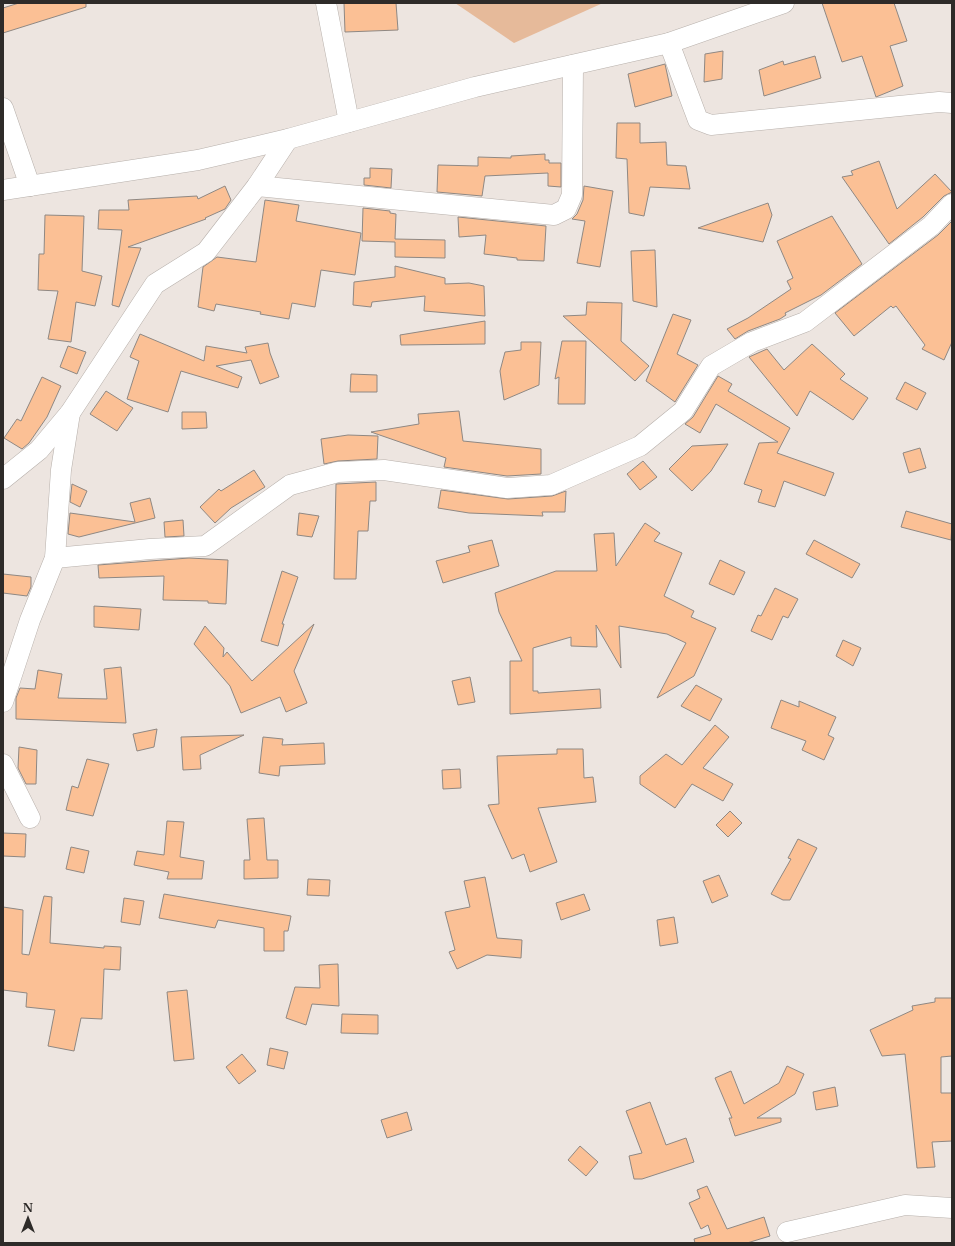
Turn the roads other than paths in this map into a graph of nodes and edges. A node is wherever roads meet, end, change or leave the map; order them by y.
1 (326, 3) edge
2 (784, 3) edge
3 (669, 43) junction
4 (572, 65) junction
5 (952, 103) edge
6 (3, 108) edge
7 (350, 122) junction
8 (288, 139) junction
9 (30, 186) junction
10 (257, 186) junction
11 (3, 190) edge
12 (952, 204) edge
13 (70, 413) junction
14 (3, 479) edge
15 (55, 558) junction
16 (3, 702) edge
17 (3, 764) edge
18 (30, 818) dead end
19 (952, 1208) edge
20 (787, 1232) dead end

1 - 7 street
2 - 3 street
3 - 4 street
3 - 5 street
4 - 7 street
4 - 10 street
6 - 9 street
7 - 8 street
8 - 9 street
8 - 10 street
9 - 11 street
10 - 13 street
12 - 15 street
13 - 14 street
13 - 15 street
15 - 16 street
17 - 18 street
19 - 20 street

